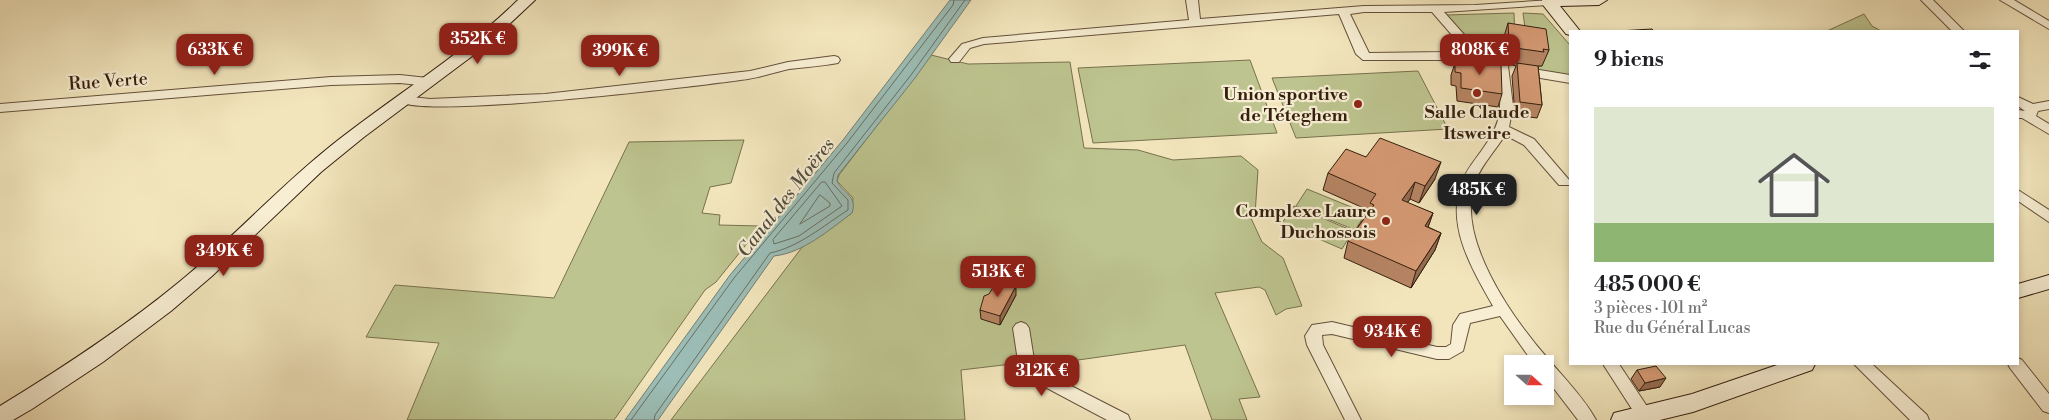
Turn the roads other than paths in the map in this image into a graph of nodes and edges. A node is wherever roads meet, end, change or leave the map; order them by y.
1 (527, 0) edge
2 (1192, 0) edge
3 (1593, 0) edge
4 (1599, 0) edge
5 (1927, 0) edge
6 (2006, 0) edge
7 (1514, 2) edge
8 (1548, 2) junction
9 (1435, 8) junction
10 (1343, 11) junction
11 (1195, 24) junction
12 (2049, 26) edge
13 (1571, 30) edge
14 (1957, 30) edge
15 (1473, 52) junction
16 (956, 59) dead end
17 (834, 60) dead end
18 (1504, 69) junction
19 (1569, 79) edge
20 (428, 82) junction
21 (403, 100) junction
22 (2049, 105) edge
23 (0, 108) edge
24 (2025, 112) edge
25 (1502, 128) junction
26 (2049, 130) edge
27 (1564, 182) dead end
28 (2019, 196) edge
29 (2049, 217) edge
30 (2049, 282) edge
31 (2019, 291) edge
32 (1504, 309) junction
33 (1022, 328) dead end
34 (1537, 355) edge
35 (1612, 365) edge
36 (1801, 365) edge
37 (1863, 365) edge
38 (2017, 365) edge
39 (1554, 378) edge
40 (2049, 406) edge
41 (4, 415) edge
42 (1646, 418) edge
43 (1122, 420) edge
44 (1353, 420) edge
45 (1588, 420) edge
46 (1622, 420) edge
47 (1921, 420) edge

1 - 20 main road
2 - 11 street
3 - 4 main road
3 - 8 main road
5 - 14 street
6 - 12 street
7 - 8 street
7 - 9 street
8 - 13 main road
9 - 10 street
9 - 15 street
10 - 11 street
10 - 15 street
11 - 16 street
15 - 18 street
17 - 21 street
18 - 19 street
18 - 25 street
20 - 21 main road
20 - 23 street, Rue Verte
21 - 41 main road
22 - 24 street
24 - 26 street
25 - 27 street
25 - 32 street
28 - 29 street
30 - 31 main road
32 - 34 street
32 - 44 street
33 - 43 street
35 - 42 street
36 - 42 main road
37 - 47 street
38 - 40 street
39 - 45 street
42 - 46 main road

